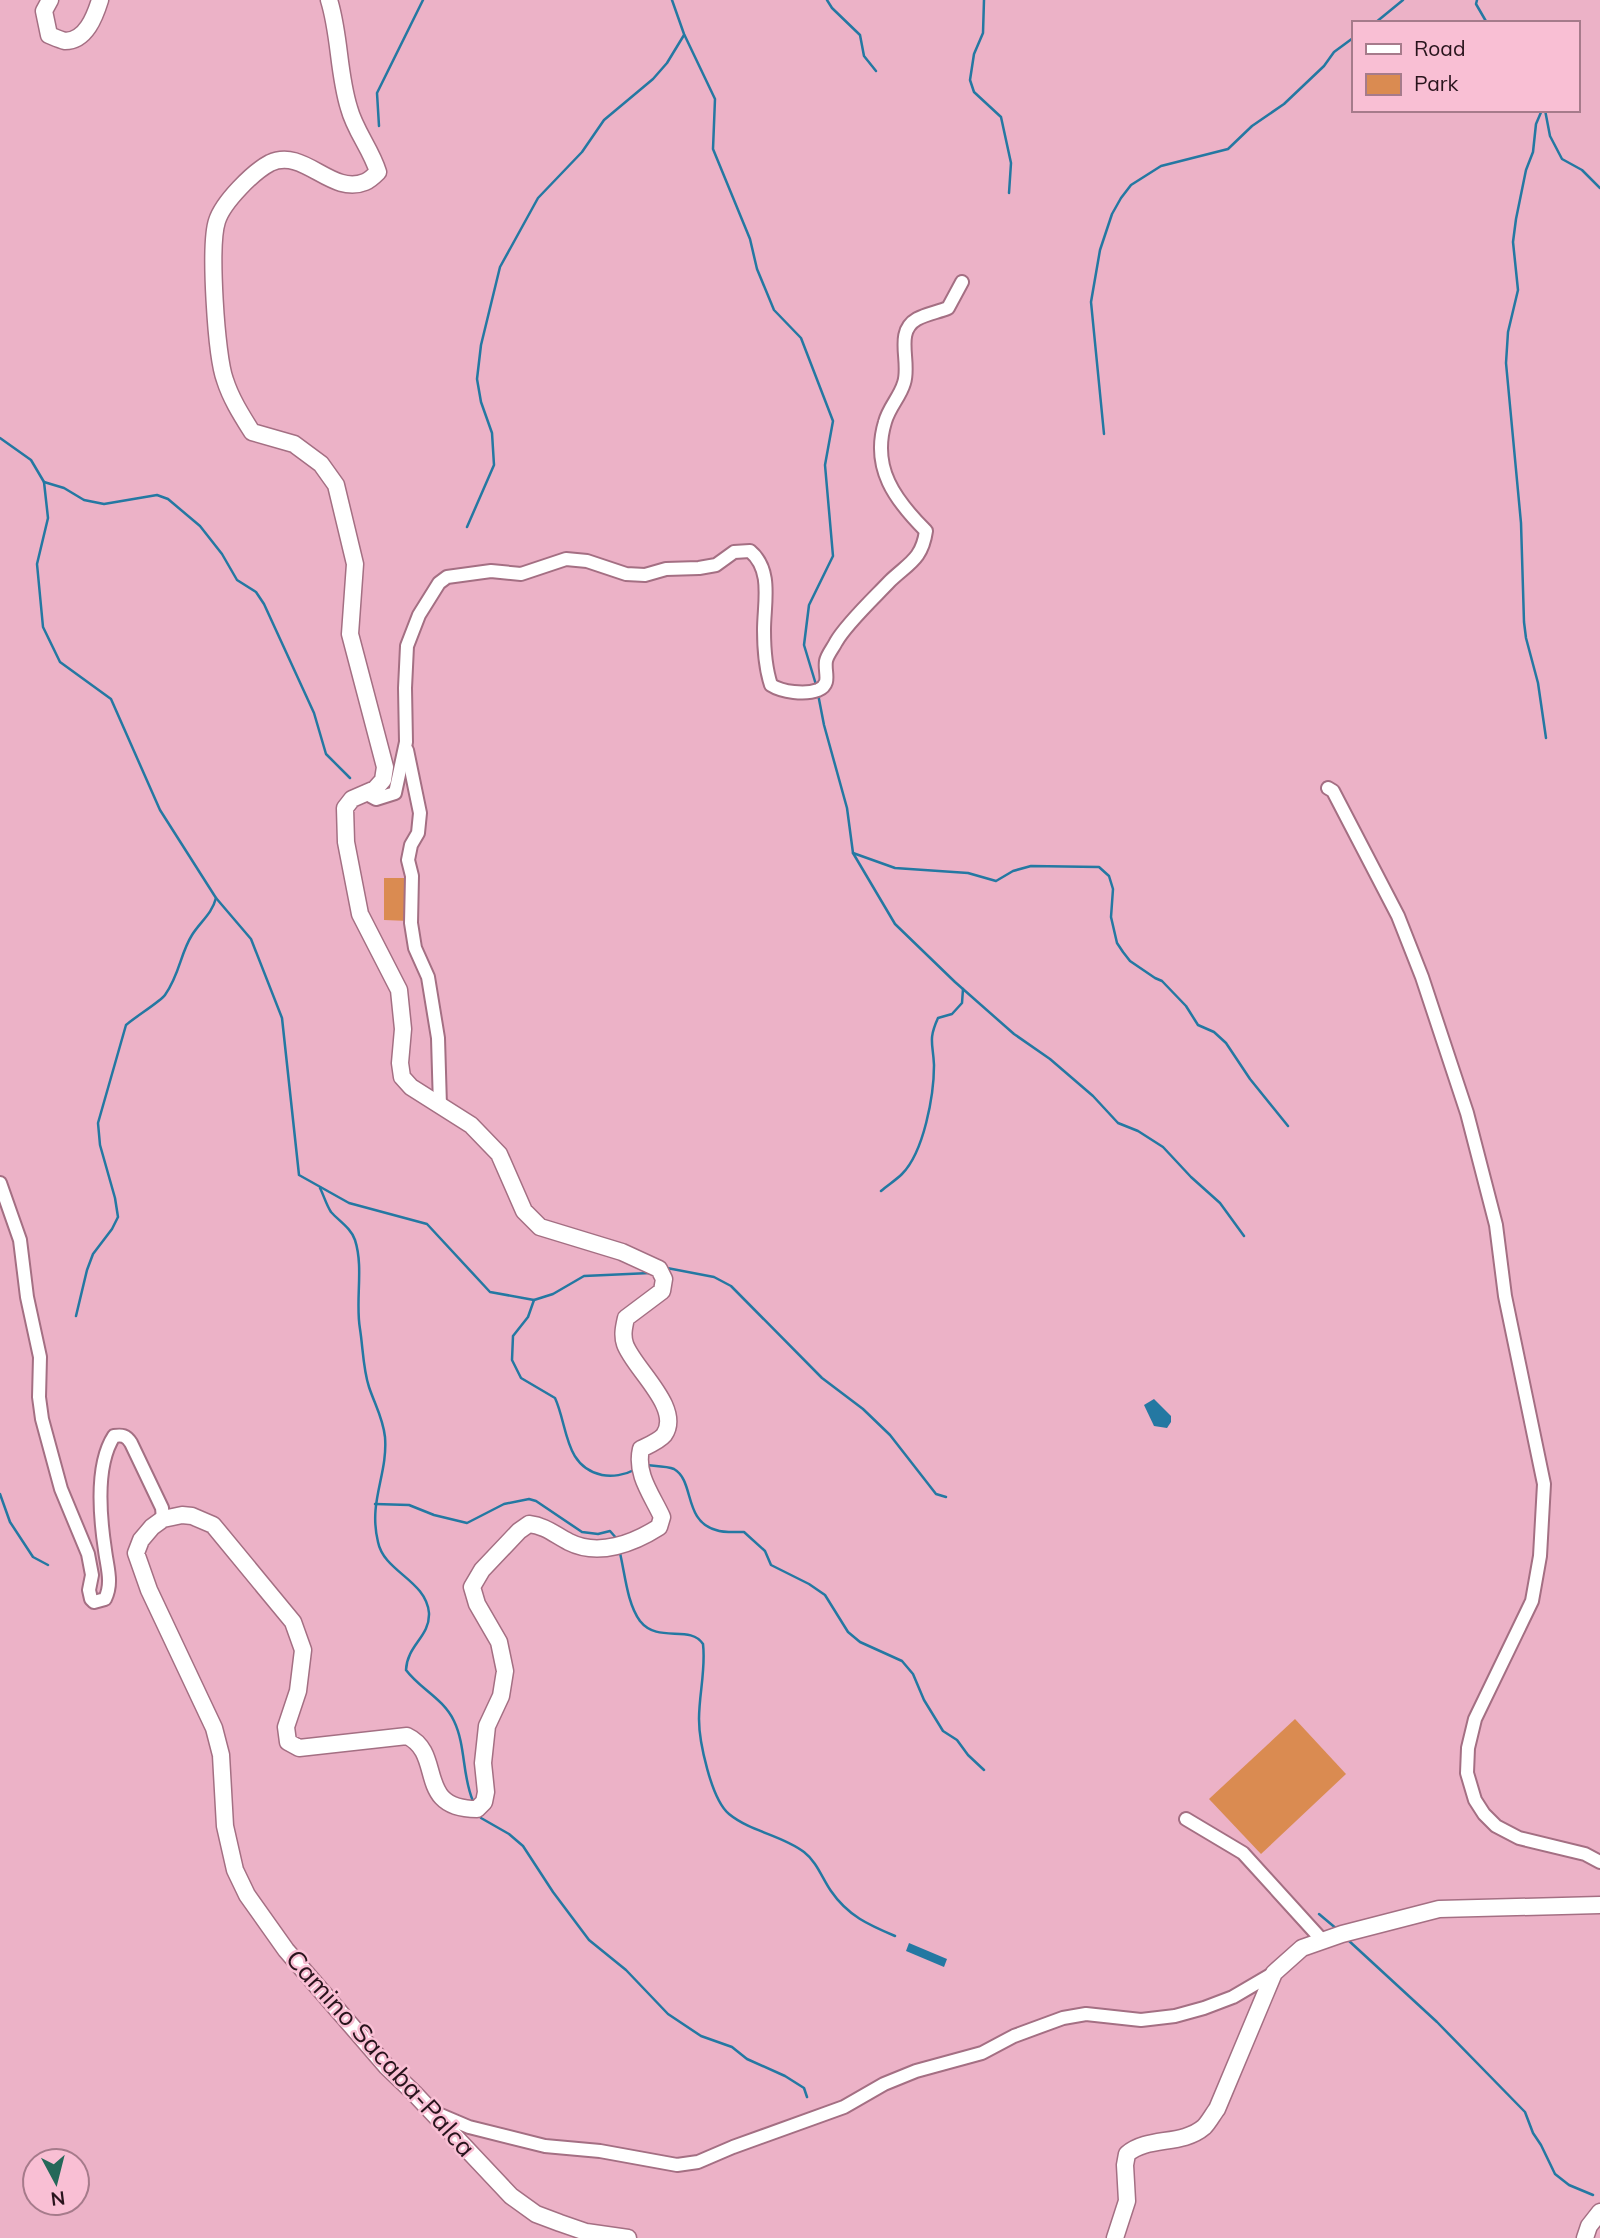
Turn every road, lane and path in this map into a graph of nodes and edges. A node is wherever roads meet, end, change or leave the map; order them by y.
1 (50, 0) edge
2 (100, 0) edge
3 (329, 0) edge
4 (962, 282) dead end
5 (406, 742) junction
6 (1328, 788) dead end
7 (365, 793) junction
8 (440, 1106) junction
9 (0, 1183) edge
10 (163, 1519) junction
11 (1186, 1819) dead end
12 (1600, 1862) edge
13 (1600, 1905) edge
14 (1321, 1940) junction
15 (1274, 1973) junction
16 (432, 2112) junction
17 (1600, 2212) edge
18 (561, 2231) edge
19 (628, 2238) edge
20 (1115, 2238) edge
21 (1585, 2238) edge

1 - 2 street
3 - 7 street
4 - 5 street
5 - 7 street
5 - 8 street
6 - 12 street
7 - 8 street
8 - 10 street
9 - 10 street
10 - 16 street, Camino Sacaba-Palca
11 - 14 street
13 - 14 street
14 - 15 street
15 - 16 street
15 - 20 street
16 - 18 street, Camino Sacaba-Palca
17 - 21 street
18 - 19 street, Camino Sacaba-Palca

